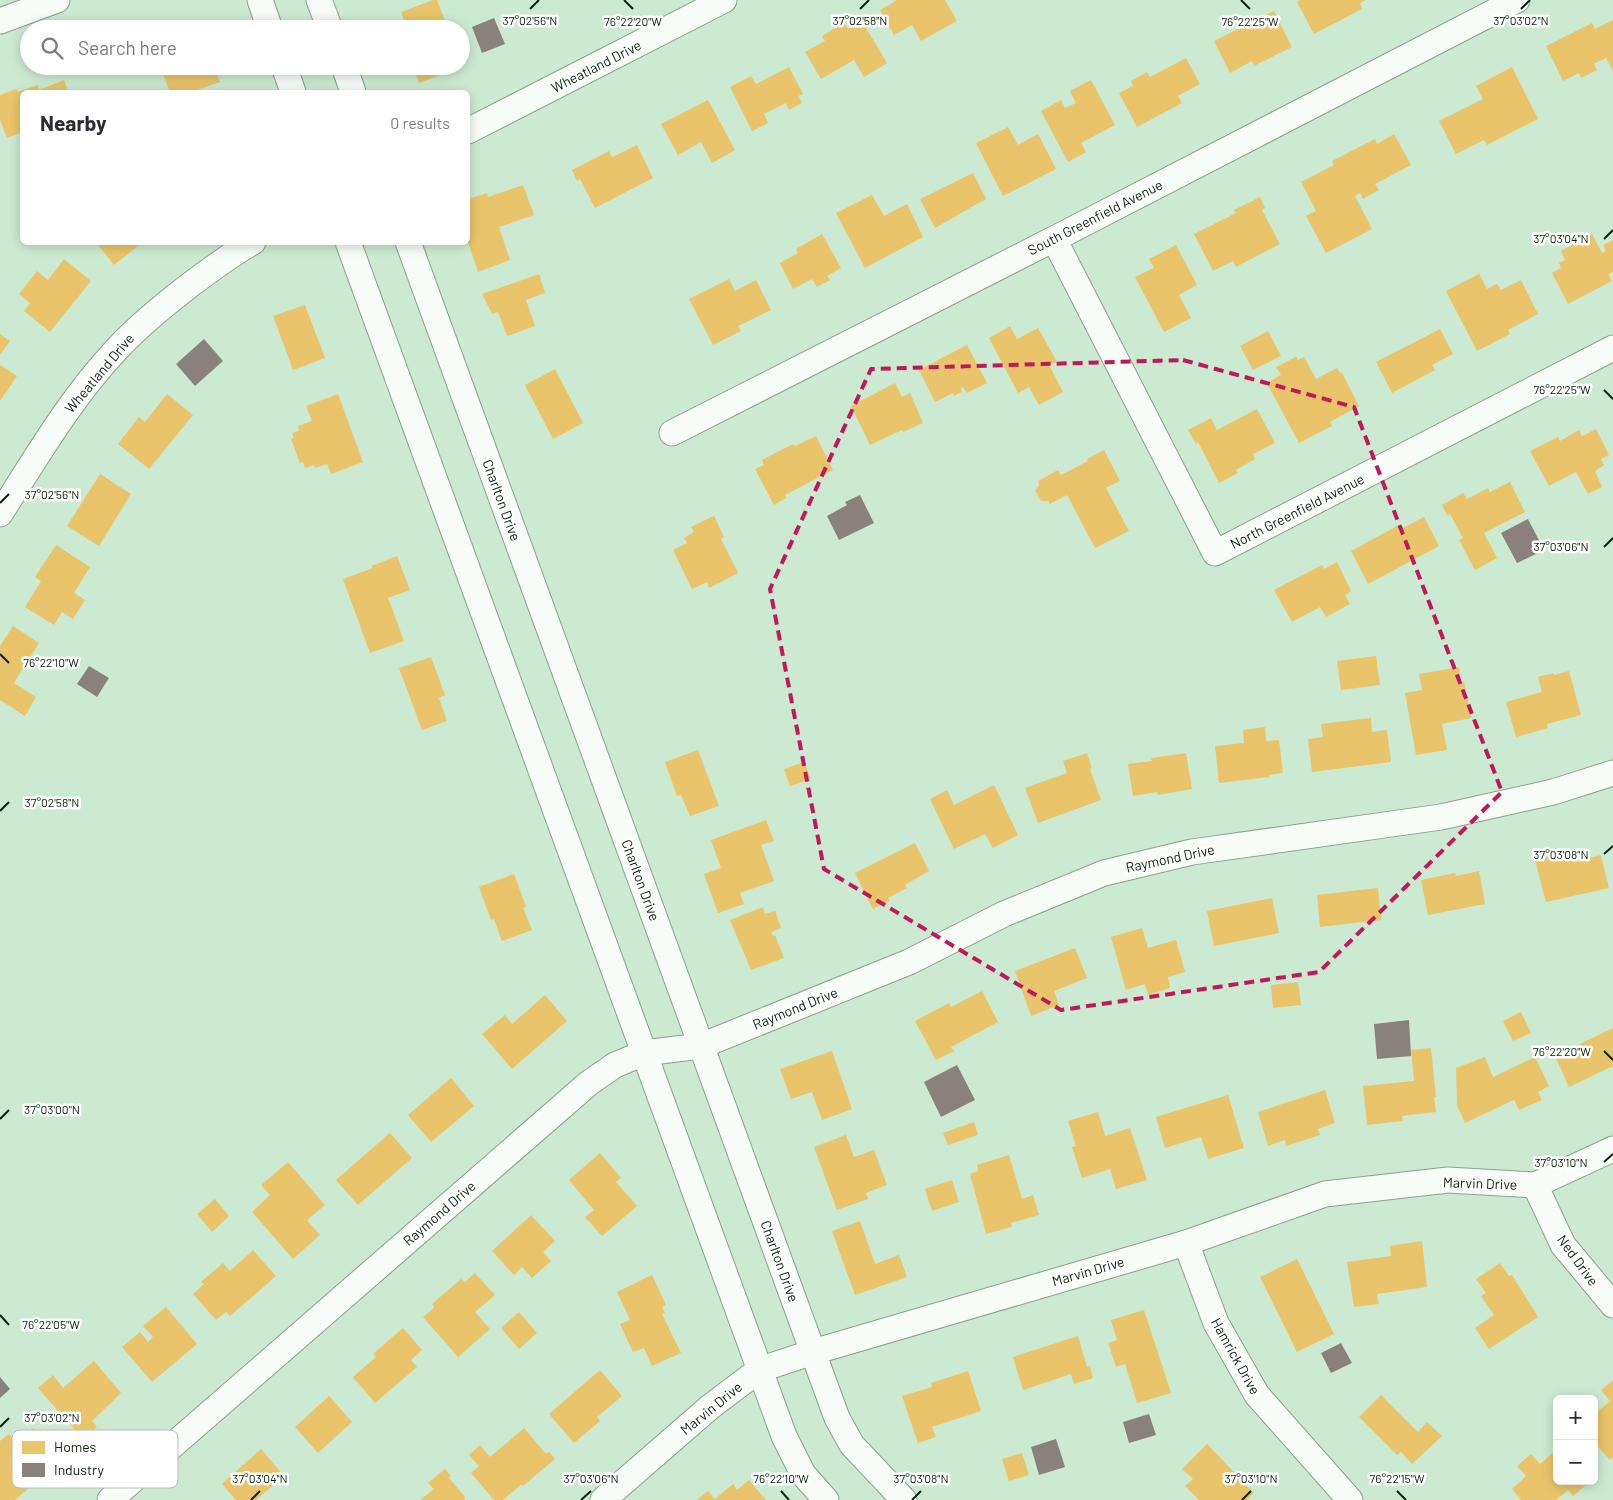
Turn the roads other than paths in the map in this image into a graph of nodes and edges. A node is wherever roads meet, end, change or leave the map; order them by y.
1 (57, 0) edge
2 (260, 0) edge
3 (319, 0) edge
4 (724, 0) edge
5 (1517, 0) edge
6 (267, 20) edge
7 (327, 20) edge
8 (0, 21) edge
9 (287, 75) edge
10 (347, 75) edge
11 (292, 90) edge
12 (352, 90) edge
13 (470, 130) edge
14 (1054, 239) junction
15 (248, 245) edge
16 (349, 245) edge
17 (409, 245) edge
18 (1613, 348) edge
19 (672, 432) dead end
20 (0, 514) edge
21 (1613, 773) edge
22 (701, 1046) junction
23 (644, 1053) junction
24 (1613, 1149) edge
25 (1535, 1185) junction
26 (1186, 1243) junction
27 (1613, 1305) edge
28 (814, 1352) junction
29 (759, 1370) junction
30 (178, 1441) edge
31 (124, 1488) edge
32 (110, 1500) edge
33 (603, 1500) edge
34 (826, 1500) edge
35 (904, 1500) edge
36 (1350, 1500) edge

1 - 8 street
2 - 6 street
3 - 7 street
4 - 13 street, Wheatland Drive
5 - 14 street, South Greenfield Avenue
9 - 11 street
10 - 12 street
14 - 18 street, North Greenfield Avenue
14 - 19 street, South Greenfield Avenue
15 - 20 street, Wheatland Drive
16 - 23 street
17 - 22 street, Charlton Drive
21 - 22 street, Raymond Drive
22 - 23 street, Raymond Drive
22 - 28 street, Charlton Drive
23 - 29 street
23 - 30 street, Raymond Drive
24 - 25 street, Marvin Drive
25 - 26 street, Marvin Drive
25 - 27 street, Ned Drive
26 - 28 street, Marvin Drive
26 - 36 street, Hamrick Drive
28 - 29 street, Marvin Drive
28 - 35 street, Charlton Drive
29 - 33 street, Marvin Drive
29 - 34 street
31 - 32 street, Raymond Drive

